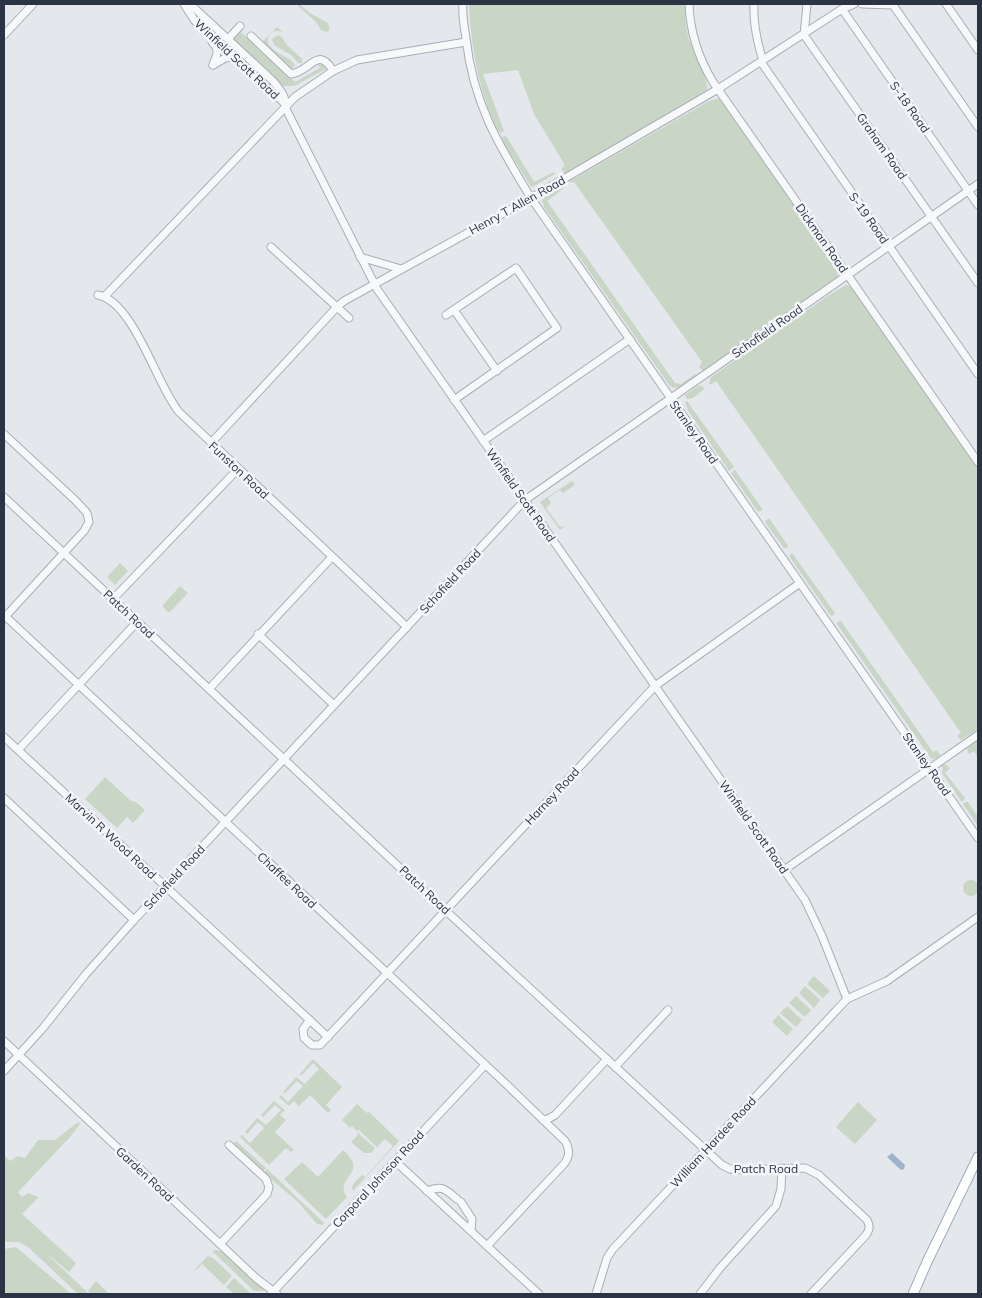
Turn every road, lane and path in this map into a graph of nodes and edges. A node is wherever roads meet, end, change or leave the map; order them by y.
1 (33, 4) edge
2 (184, 4) edge
3 (190, 4) edge
4 (463, 4) edge
5 (690, 4) edge
6 (754, 4) edge
7 (807, 4) edge
8 (852, 4) edge
9 (862, 4) edge
10 (946, 4) edge
11 (894, 5) edge
12 (842, 9) junction
13 (195, 21) junction
14 (240, 26) dead end
15 (4, 35) edge
16 (804, 35) junction
17 (251, 36) dead end
18 (228, 39) junction
19 (466, 42) junction
20 (978, 50) edge
21 (236, 60) junction
22 (762, 62) junction
23 (333, 71) junction
24 (718, 89) junction
25 (286, 105) junction
26 (978, 127) edge
27 (978, 184) edge
28 (968, 191) junction
29 (531, 198) junction
30 (978, 205) edge
31 (931, 216) junction
32 (889, 246) junction
33 (272, 247) dead end
34 (360, 256) junction
35 (401, 269) junction
36 (848, 275) junction
37 (374, 283) junction
38 (978, 283) edge
39 (337, 307) junction
40 (454, 310) junction
41 (446, 315) dead end
42 (349, 318) dead end
43 (630, 339) junction
44 (497, 371) junction
45 (978, 374) edge
46 (671, 398) junction
47 (454, 400) junction
48 (4, 434) edge
49 (483, 441) junction
50 (211, 443) junction
51 (978, 460) edge
52 (238, 469) junction
53 (4, 497) edge
54 (525, 500) junction
55 (64, 552) junction
56 (332, 557) junction
57 (800, 583) junction
58 (113, 599) junction
59 (4, 617) edge
60 (137, 622) junction
61 (407, 627) junction
62 (258, 634) junction
63 (78, 685) junction
64 (655, 686) junction
65 (209, 689) junction
66 (334, 705) junction
67 (978, 735) edge
68 (4, 737) edge
69 (18, 750) junction
70 (284, 759) junction
71 (930, 769) junction
72 (4, 798) edge
73 (225, 822) junction
74 (978, 838) edge
75 (784, 870) junction
76 (165, 887) junction
77 (445, 910) junction
78 (978, 917) edge
79 (134, 920) junction
80 (387, 973) junction
81 (847, 999) junction
82 (668, 1010) dead end
83 (310, 1020) junction
84 (328, 1037) junction
85 (4, 1041) edge
86 (19, 1054) junction
87 (607, 1059) junction
88 (485, 1065) junction
89 (615, 1067) junction
90 (4, 1071) edge
91 (543, 1120) junction
92 (228, 1145) dead end
93 (706, 1150) junction
94 (978, 1156) edge
95 (395, 1161) junction
96 (782, 1168) junction
97 (426, 1191) junction
98 (471, 1231) junction
99 (220, 1244) junction
100 (487, 1246) junction
101 (274, 1293) edge
102 (539, 1294) edge
103 (596, 1294) edge
104 (700, 1294) edge
105 (811, 1294) edge
106 (913, 1294) edge

1 - 15 street
2 - 13 street, Winfield Scott Road
3 - 18 street
4 - 19 street, Stanley Road
5 - 24 street, Dickman Road
6 - 22 street, S-19 Road
7 - 16 street
8 - 12 street, Henry T Allen Road
9 - 11 street
10 - 20 street
11 - 26 street
12 - 16 street, Henry T Allen Road
12 - 28 street, S-18 Road
13 - 21 street, Winfield Scott Road
13 - 21 street
14 - 18 street
16 - 22 street, Henry T Allen Road
16 - 31 street, Graham Road
17 - 23 street
18 - 25 street
19 - 23 street
19 - 29 street, Stanley Road
21 - 25 street, Winfield Scott Road
22 - 24 street, Henry T Allen Road
22 - 32 street, S-19 Road
23 - 25 street
24 - 29 street, Henry T Allen Road
24 - 36 street, Dickman Road
25 - 34 street, Winfield Scott Road
25 - 50 street, Funston Road
27 - 28 street, Schofield Road
28 - 30 street, S-18 Road
28 - 31 street, Schofield Road
29 - 35 street, Henry T Allen Road
29 - 43 street, Stanley Road
31 - 32 street, Schofield Road
31 - 38 street, Graham Road
32 - 36 street, Schofield Road
32 - 45 street, S-19 Road
33 - 39 street
34 - 35 street
34 - 37 street, Winfield Scott Road
35 - 37 street, Henry T Allen Road
36 - 46 street, Schofield Road
36 - 51 street, Dickman Road
37 - 39 street, Henry T Allen Road
37 - 47 street, Winfield Scott Road
39 - 42 street
39 - 50 street, Henry T Allen Road
40 - 41 street
40 - 44 street
40 - 44 street
43 - 46 street, Stanley Road
43 - 49 street
44 - 47 street
46 - 54 street, Schofield Road
46 - 57 street, Stanley Road
47 - 49 street, Winfield Scott Road
48 - 55 street
49 - 54 street, Winfield Scott Road
50 - 52 street, Funston Road
52 - 56 street, Funston Road
52 - 58 street
53 - 55 street, Patch Road
54 - 61 street, Schofield Road
54 - 64 street, Winfield Scott Road
55 - 58 street, Patch Road
55 - 59 street
56 - 61 street, Funston Road
56 - 62 street
57 - 64 street, Harney Road
57 - 71 street, Stanley Road
58 - 60 street, Patch Road
59 - 63 street, Chaffee Road
60 - 63 street
60 - 65 street, Patch Road
61 - 66 street, Schofield Road
62 - 65 street
62 - 66 street
63 - 69 street
63 - 73 street, Chaffee Road
64 - 75 street, Winfield Scott Road
64 - 77 street, Harney Road
65 - 70 street, Patch Road
66 - 70 street, Schofield Road
67 - 71 street
68 - 69 street, Marvin R Wood Road
69 - 76 street, Marvin R Wood Road
70 - 73 street, Schofield Road
70 - 77 street, Patch Road
71 - 74 street, Stanley Road
71 - 75 street
72 - 79 street
73 - 76 street, Schofield Road
73 - 80 street, Chaffee Road
75 - 81 street, Winfield Scott Road
76 - 79 street, Schofield Road
76 - 83 street, Marvin R Wood Road
77 - 80 street, Harney Road
77 - 87 street, Patch Road
78 - 81 street
79 - 86 street, Schofield Road
80 - 84 street, Harney Road
80 - 88 street, Chaffee Road
81 - 93 street, William Hardee Road
82 - 89 street
83 - 84 street, Marvin R Wood Road
83 - 84 street
85 - 86 street, Garden Road
86 - 90 street, Schofield Road
86 - 99 street, Garden Road
87 - 89 street, Patch Road
87 - 91 street
88 - 91 street, Chaffee Road
88 - 95 street, Corporal Johnson Road
89 - 93 street, Patch Road
91 - 100 street, Chaffee Road
92 - 99 street
93 - 96 street, Patch Road
93 - 103 street, William Hardee Road
94 - 106 main road
95 - 97 street
95 - 101 street, Corporal Johnson Road
96 - 104 street
96 - 105 street, Patch Road
97 - 98 street
97 - 98 street
98 - 100 street
99 - 101 street, Garden Road
100 - 102 street

